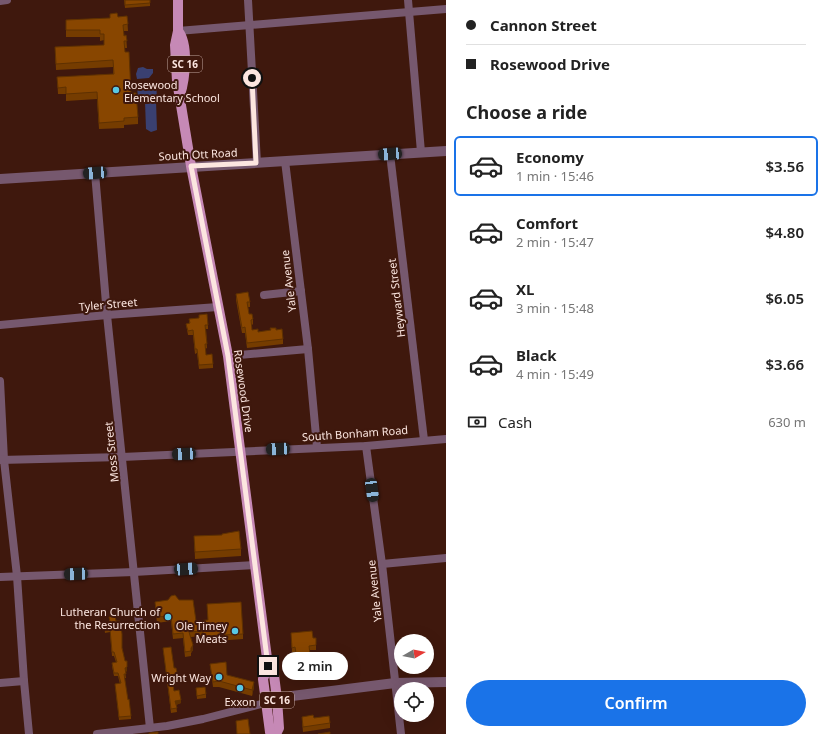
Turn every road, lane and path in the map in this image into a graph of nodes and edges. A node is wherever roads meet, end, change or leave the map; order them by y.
1 (7, 0) edge
2 (178, 0) edge
3 (248, 0) edge
4 (408, 0) edge
5 (0, 1) edge
6 (446, 9) edge
7 (409, 12) junction
8 (249, 25) junction
9 (178, 31) junction
10 (446, 151) edge
11 (421, 152) junction
12 (390, 154) junction
13 (284, 161) junction
14 (256, 163) junction
15 (191, 166) junction
16 (95, 173) junction
17 (0, 179) edge
18 (301, 291) junction
19 (264, 295) dead end
20 (218, 307) junction
21 (107, 315) junction
22 (0, 325) edge
23 (308, 348) junction
24 (228, 356) junction
25 (0, 381) edge
26 (446, 439) edge
27 (424, 440) junction
28 (366, 446) junction
29 (317, 447) junction
30 (240, 451) junction
31 (122, 457) junction
32 (2, 460) edge
33 (446, 558) edge
34 (382, 564) junction
35 (255, 565) junction
36 (134, 572) junction
37 (17, 576) junction
38 (0, 577) edge
39 (268, 666) junction
40 (24, 681) junction
41 (396, 682) edge
42 (434, 682) edge
43 (446, 682) edge
44 (0, 683) edge
45 (394, 683) edge
46 (277, 699) junction
47 (265, 703) junction
48 (400, 722) edge
49 (150, 728) junction
50 (29, 734) edge
51 (97, 734) edge
52 (271, 734) edge
53 (276, 734) edge
54 (401, 734) edge

1 - 5 street
2 - 9 main road, Rosewood Drive / SC 16
3 - 8 street
4 - 7 street
6 - 7 street
7 - 8 street
7 - 11 street
8 - 9 street
8 - 14 street
9 - 15 main road, Rosewood Drive / SC 16
10 - 11 street, South Ott Road
11 - 12 street, South Ott Road
12 - 13 street, South Ott Road
12 - 27 street, Heyward Street
13 - 14 street, South Ott Road
13 - 18 street, Yale Avenue
14 - 15 street, South Ott Road
15 - 16 street, South Ott Road
15 - 20 main road, Rosewood Drive / SC 16
16 - 17 street, South Ott Road
16 - 21 street, Moss Street
18 - 19 street
18 - 23 street, Yale Avenue
20 - 21 street, Tyler Street
20 - 24 main road, Rosewood Drive / SC 16
21 - 22 street, Tyler Street
21 - 31 street, Moss Street
23 - 24 street
23 - 29 street, Yale Avenue
24 - 30 main road, Rosewood Drive / SC 16
25 - 32 street
26 - 27 street, South Bonham Road
27 - 28 street, South Bonham Road
28 - 29 street, South Bonham Road
28 - 34 street, Yale Avenue
29 - 30 street, South Bonham Road
30 - 31 street, South Bonham Road
30 - 35 main road, Rosewood Drive / SC 16
31 - 32 street, South Bonham Road
31 - 36 street, Moss Street
32 - 37 street
33 - 34 street
34 - 41 street, Yale Avenue
35 - 36 street
35 - 39 main road, Rosewood Drive / SC 16
36 - 37 street
36 - 49 street, Moss Street
37 - 38 street
37 - 40 street
39 - 46 main road, Rosewood Drive / SC 16
39 - 47 main road, Rosewood Drive / SC 16
40 - 44 street
40 - 50 street
42 - 43 street
45 - 46 street
46 - 47 street
46 - 53 main road, Rosewood Drive / SC 16
47 - 49 street
47 - 52 main road, Rosewood Drive / SC 16
48 - 54 street, Yale Avenue
49 - 51 street

